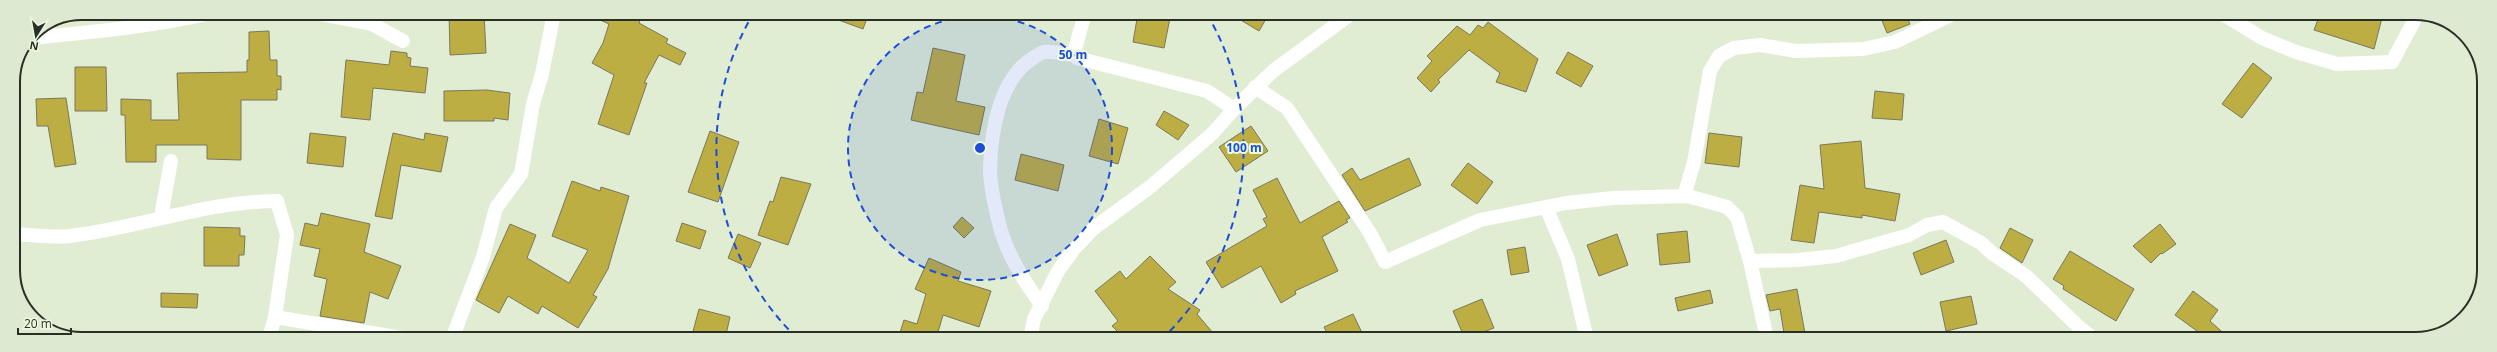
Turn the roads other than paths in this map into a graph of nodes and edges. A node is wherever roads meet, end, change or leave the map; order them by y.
1 (181, 20) edge
2 (351, 20) edge
3 (553, 20) edge
4 (1083, 20) edge
5 (1343, 20) edge
6 (1942, 20) edge
7 (2233, 20) edge
8 (2413, 20) edge
9 (39, 37) edge
10 (403, 41) dead end
11 (1074, 55) junction
12 (1255, 87) junction
13 (1234, 109) junction
14 (170, 161) dead end
15 (1684, 196) junction
16 (1546, 206) junction
17 (161, 217) junction
18 (20, 234) edge
19 (1750, 261) junction
20 (1042, 306) junction
21 (275, 317) junction
22 (271, 332) edge
23 (370, 332) edge
24 (454, 332) edge
25 (1031, 332) edge
26 (1585, 332) edge
27 (1765, 332) edge
28 (2085, 332) edge

1 - 9 street
2 - 10 street
3 - 24 street
4 - 11 street
5 - 12 street
6 - 15 street
7 - 8 street
11 - 13 street
11 - 20 street
12 - 13 street
12 - 16 street
13 - 20 street
14 - 17 street
15 - 16 street
15 - 19 street
16 - 26 street
17 - 18 street
17 - 21 street
19 - 27 street
19 - 28 street
20 - 25 street
21 - 22 street
21 - 23 street

